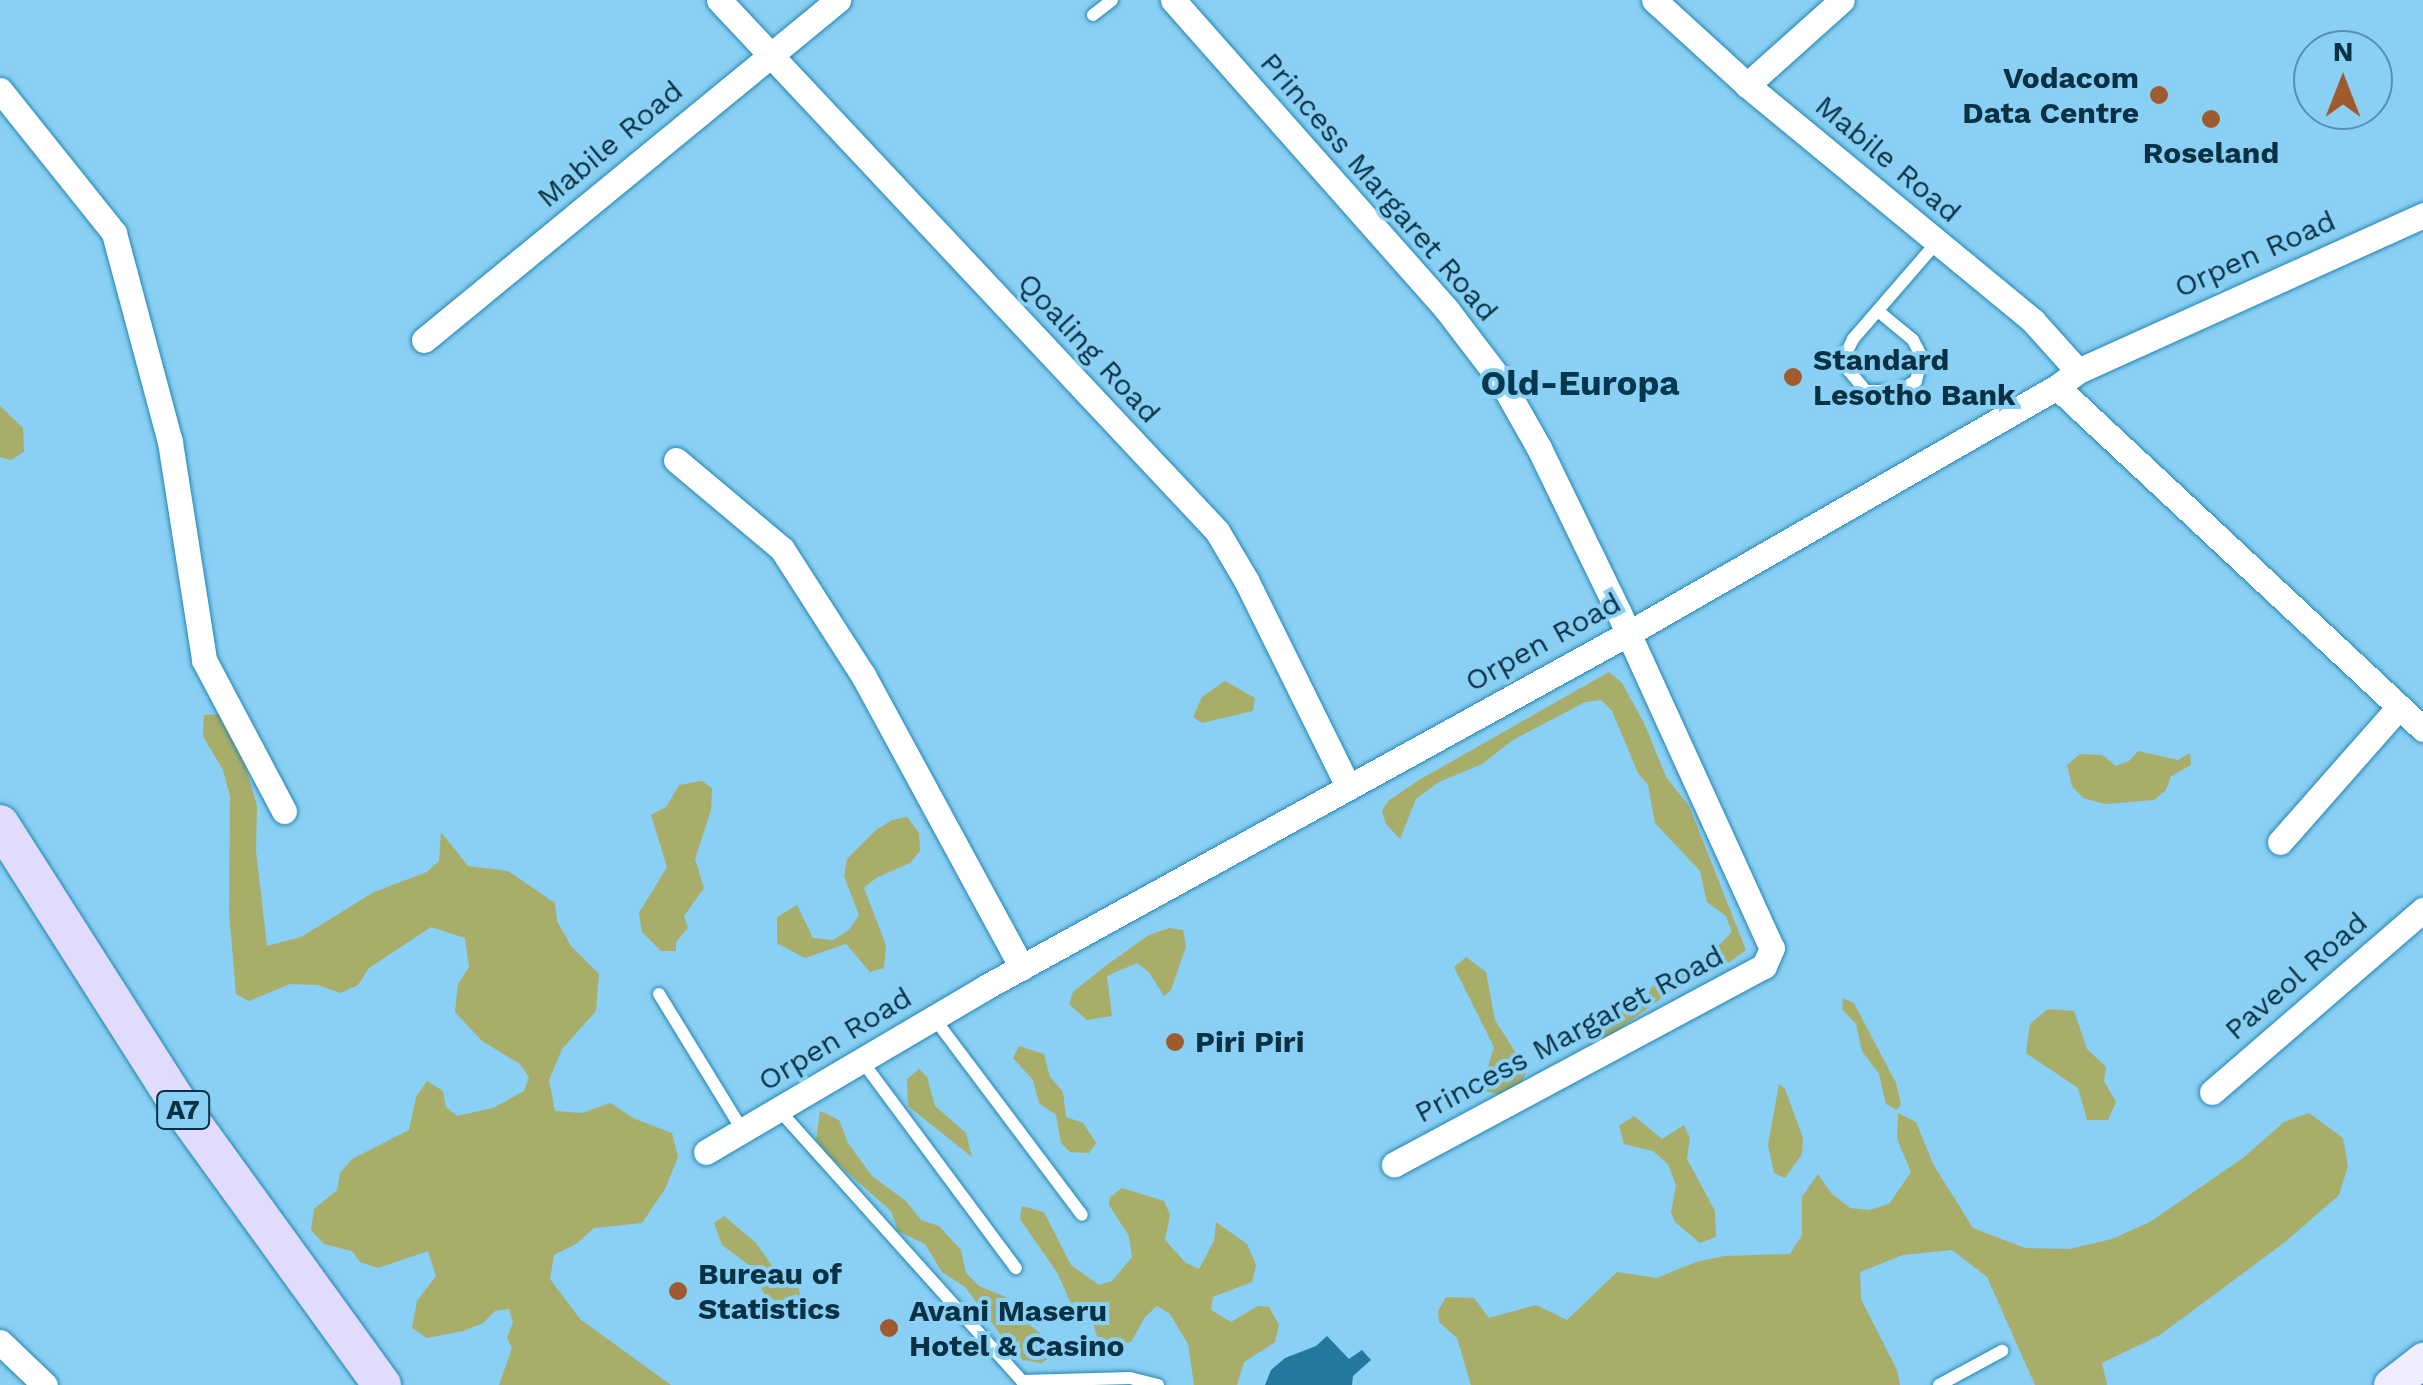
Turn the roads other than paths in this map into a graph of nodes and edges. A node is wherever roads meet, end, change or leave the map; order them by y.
1 (719, 0) edge
2 (838, 0) edge
3 (1112, 0) edge
4 (1173, 0) edge
5 (1654, 0) edge
6 (1842, 0) edge
7 (1093, 16) dead end
8 (769, 55) junction
9 (1747, 85) junction
10 (0, 90) edge
11 (2423, 214) edge
12 (1937, 242) junction
13 (1878, 311) junction
14 (424, 340) dead end
15 (2078, 371) junction
16 (2057, 387) junction
17 (676, 460) dead end
18 (1629, 632) junction
19 (2399, 707) junction
20 (2423, 728) edge
21 (1348, 786) junction
22 (284, 811) dead end
23 (0, 824) edge
24 (2280, 842) dead end
25 (2423, 910) edge
26 (1022, 968) junction
27 (659, 994) dead end
28 (934, 1018) junction
29 (862, 1061) junction
30 (2212, 1092) dead end
31 (778, 1110) junction
32 (744, 1131) junction
33 (706, 1152) dead end
34 (1394, 1164) dead end
35 (1082, 1215) dead end
36 (1016, 1268) dead end
37 (0, 1342) edge
38 (2002, 1350) dead end
39 (2423, 1360) edge
40 (45, 1385) edge
41 (382, 1385) edge
42 (1158, 1385) edge
43 (1939, 1385) edge
44 (2390, 1385) edge

1 - 8 street, Qoaling Road
2 - 8 street, Mabile Road
3 - 7 lane
4 - 18 street, Princess Margaret Road
5 - 9 street, Mabile Road
6 - 9 street
8 - 14 street, Mabile Road
8 - 21 street, Qoaling Road
9 - 12 street, Mabile Road
10 - 22 street
11 - 15 street, Orpen Road
12 - 13 lane
12 - 15 street, Mabile Road
13 - 13 lane
15 - 16 street, Orpen Road
16 - 18 street, Orpen Road
16 - 19 street
17 - 26 street
18 - 21 street, Orpen Road
18 - 34 street, Princess Margaret Road
19 - 20 street
19 - 24 street
21 - 26 street, Orpen Road
23 - 41 main road, A7
25 - 30 street, Paveol Road
26 - 28 street, Orpen Road
27 - 32 lane
28 - 29 street, Orpen Road
28 - 35 lane
29 - 31 street, Orpen Road
29 - 36 lane
31 - 32 street, Orpen Road
31 - 42 lane
32 - 33 street, Orpen Road
37 - 40 street
38 - 43 lane
39 - 44 main road

